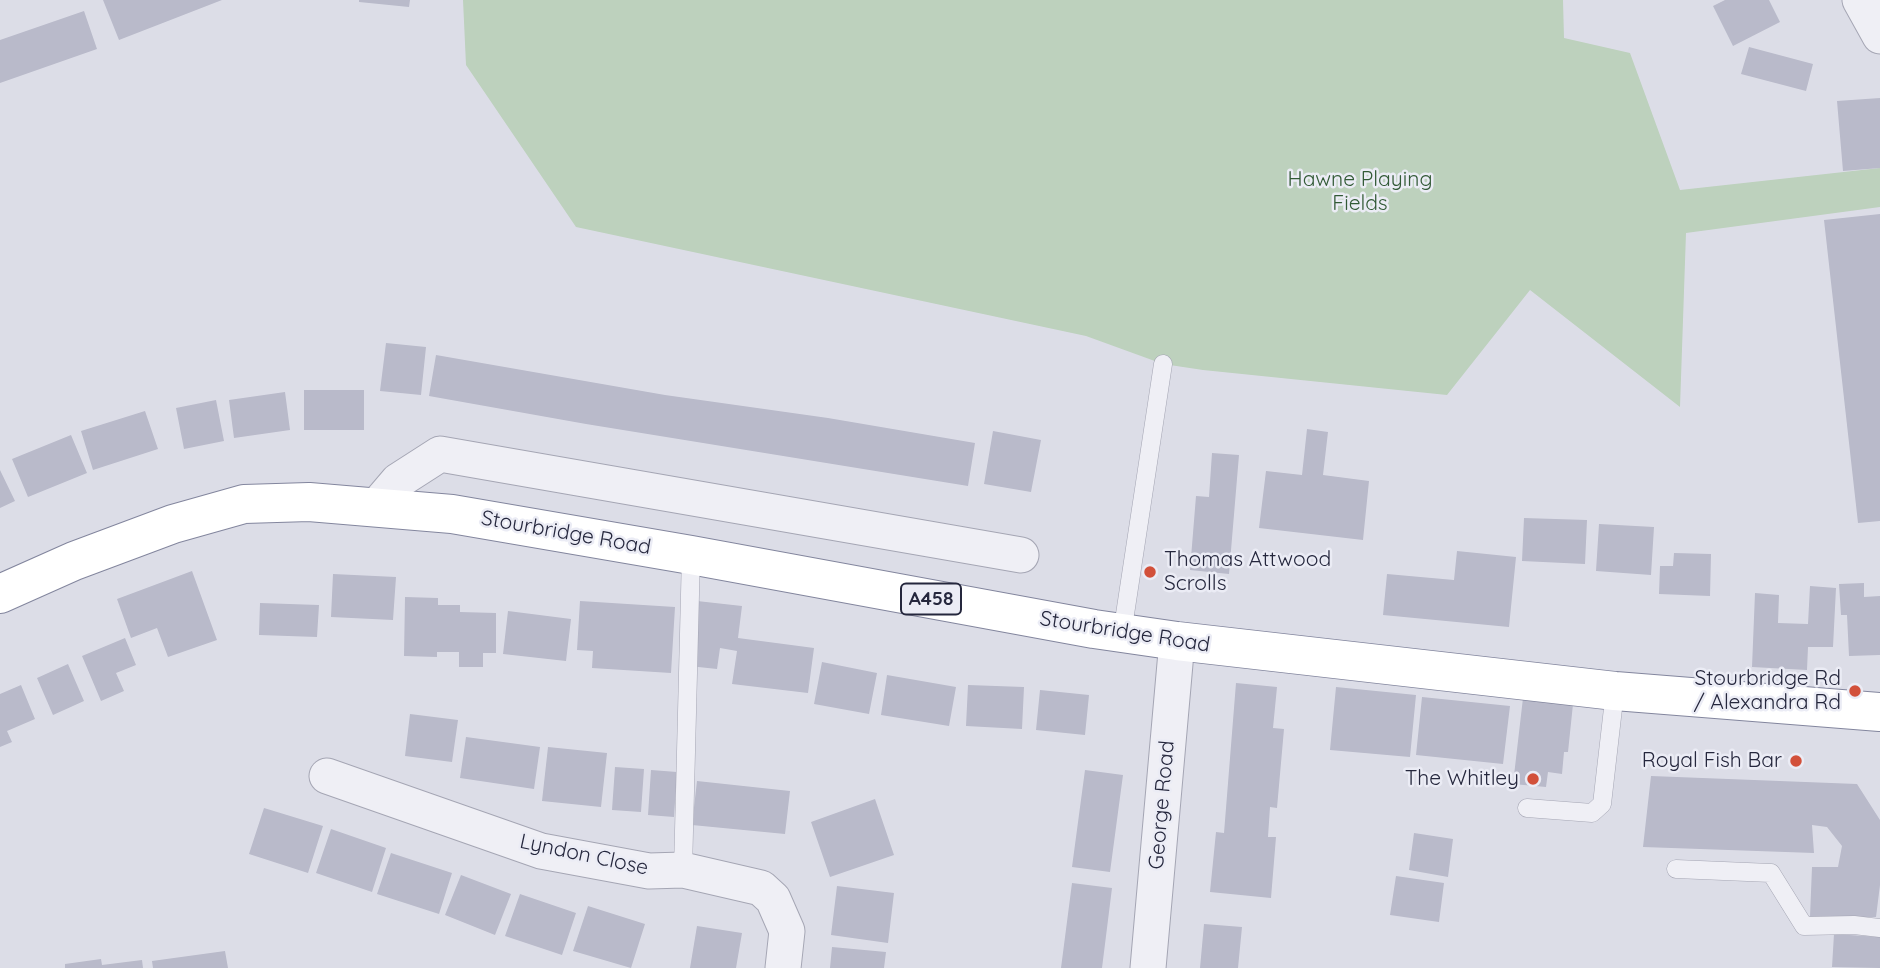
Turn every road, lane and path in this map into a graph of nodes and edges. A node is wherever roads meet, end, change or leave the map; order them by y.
1 (1860, 0) edge
2 (1880, 36) edge
3 (1163, 364) dead end
4 (375, 508) junction
5 (691, 555) junction
6 (1021, 555) dead end
7 (0, 594) edge
8 (1122, 634) junction
9 (1177, 641) junction
10 (1615, 691) junction
11 (1880, 712) edge
12 (327, 776) dead end
13 (1527, 808) dead end
14 (1676, 869) dead end
15 (683, 870) junction
16 (1880, 928) edge
17 (783, 968) edge
18 (1148, 968) edge

1 - 2 street
3 - 8 lane
4 - 5 highway, Stourbridge Road / A458
4 - 6 street
4 - 7 highway, Stourbridge Road / A458
5 - 8 highway, Stourbridge Road / A458
5 - 15 lane
8 - 9 highway, Stourbridge Road / A458
9 - 10 highway, Stourbridge Road / A458
9 - 18 street, George Road
10 - 11 highway, Stourbridge Road / A458
10 - 13 lane
12 - 15 street, Lyndon Close
14 - 16 lane
15 - 17 street, Lyndon Close

